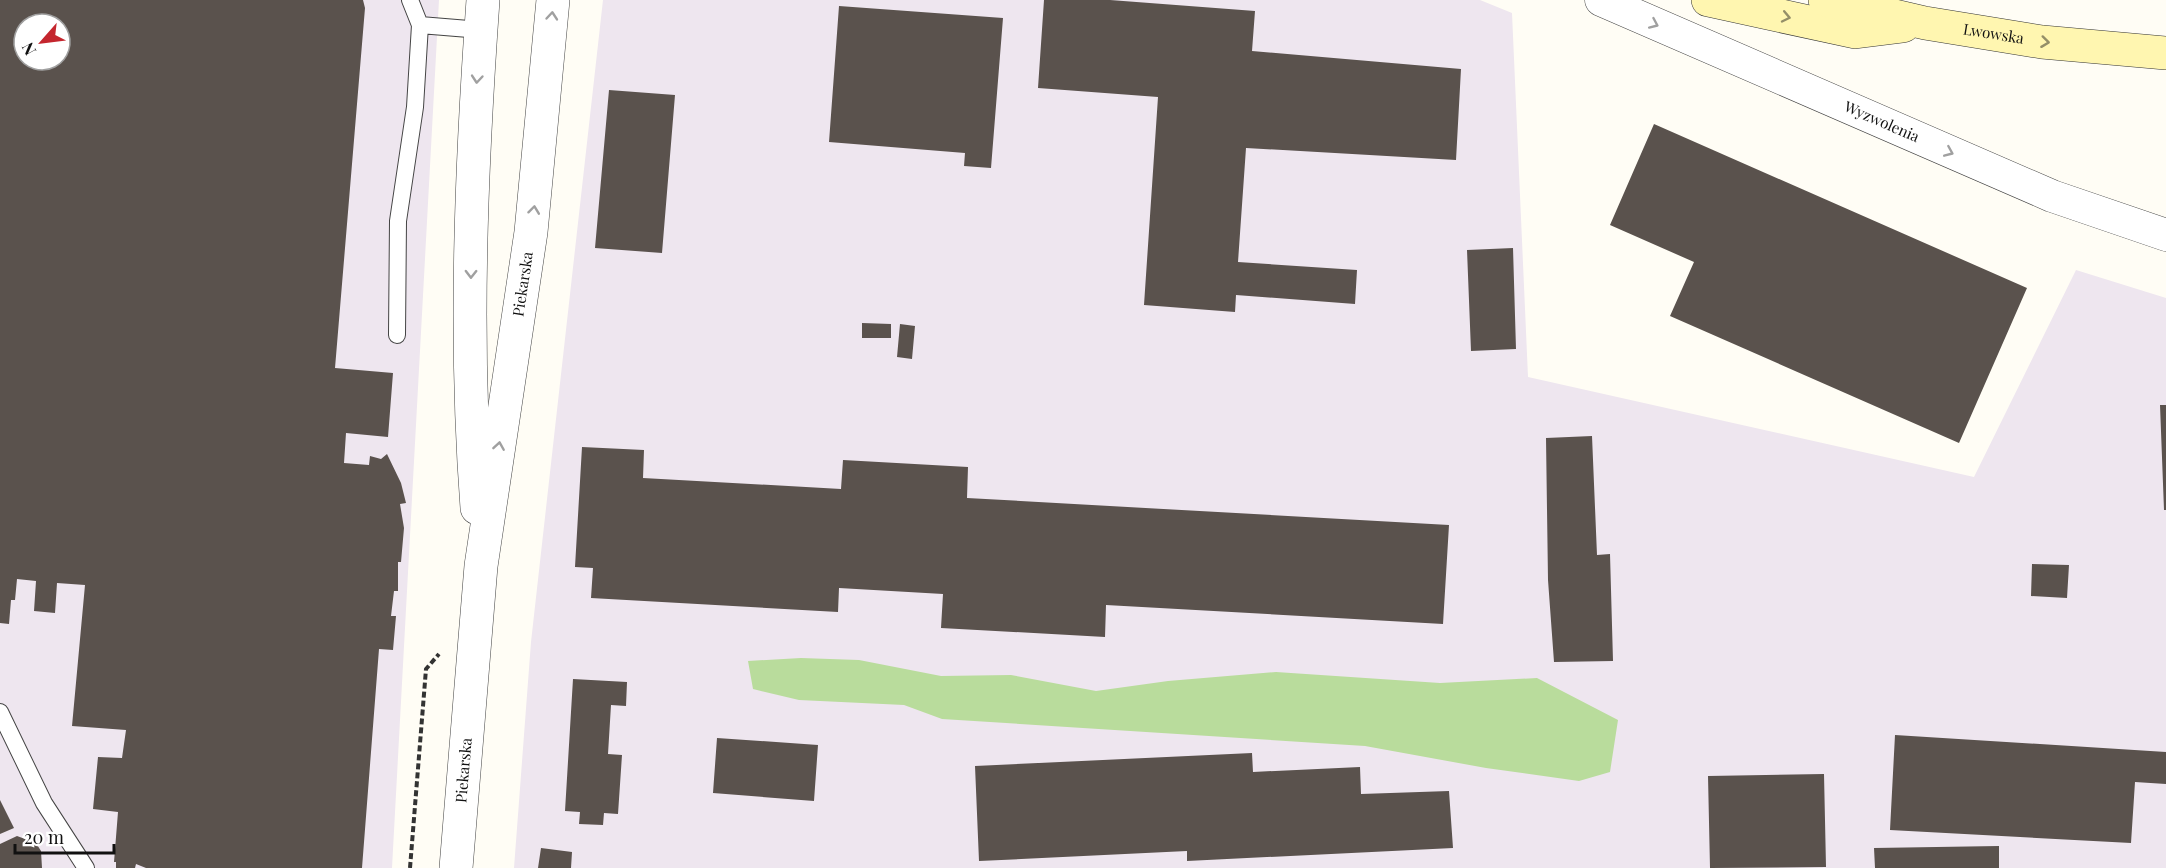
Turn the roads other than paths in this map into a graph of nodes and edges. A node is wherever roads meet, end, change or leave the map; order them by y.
1 (411, 0) edge
2 (554, 0) edge
3 (1601, 0) edge
4 (1708, 0) edge
5 (1825, 0) edge
6 (482, 15) edge
7 (1925, 23) junction
8 (420, 25) junction
9 (2166, 53) edge
10 (2166, 235) edge
11 (397, 334) dead end
12 (481, 566) junction
13 (0, 712) edge
14 (86, 868) edge
15 (456, 868) edge

1 - 8 lane
12 -> 2 street, Piekarska
3 -> 10 street, Wyzwolenia
4 -> 7 main road
5 - 7 main road, Lwowska
6 - 8 lane
6 -> 12 street, Piekarska
7 -> 9 main road, Lwowska
8 - 11 lane
12 - 15 street, Piekarska
13 - 14 lane

